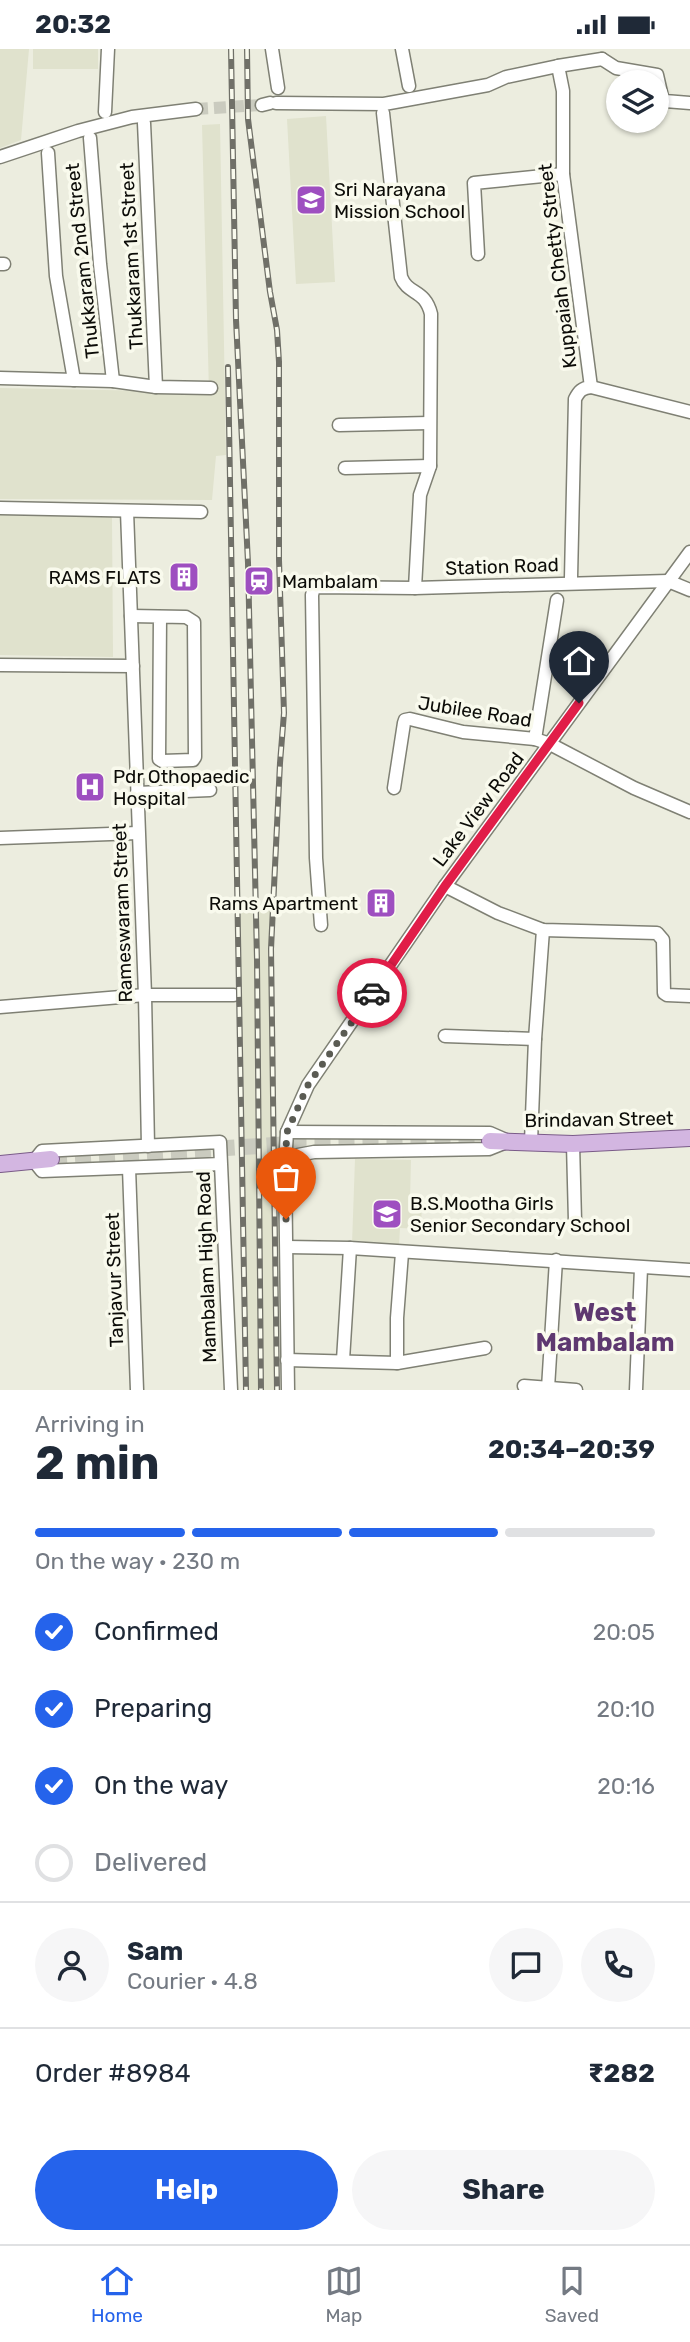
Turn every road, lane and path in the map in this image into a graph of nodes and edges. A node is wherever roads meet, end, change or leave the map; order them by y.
1 (108, 49) edge
2 (272, 49) edge
3 (402, 49) edge
4 (602, 54) edge
5 (558, 66) junction
6 (409, 86) dead end
7 (278, 88) dead end
8 (690, 103) edge
9 (269, 104) tunnel mouth
10 (384, 108) junction
11 (196, 109) tunnel mouth
12 (105, 111) dead end
13 (144, 124) dead end
14 (90, 138) dead end
15 (48, 153) dead end
16 (0, 157) edge
17 (564, 174) junction
18 (478, 254) dead end
19 (0, 378) edge
20 (74, 380) junction
21 (113, 381) junction
22 (156, 387) junction
23 (591, 387) junction
24 (211, 388) dead end
25 (690, 412) edge
26 (429, 423) junction
27 (339, 425) dead end
28 (430, 466) junction
29 (345, 468) dead end
30 (0, 508) edge
31 (127, 511) junction
32 (201, 512) dead end
33 (690, 552) edge
34 (571, 579) dead end
35 (668, 581) junction
36 (415, 588) junction
37 (690, 590) edge
38 (557, 600) dead end
39 (131, 616) junction
40 (160, 617) junction
41 (0, 665) edge
42 (133, 666) junction
43 (535, 739) junction
44 (550, 744) junction
45 (394, 788) dead end
46 (210, 790) dead end
47 (137, 793) junction
48 (690, 812) edge
49 (138, 833) junction
50 (0, 838) edge
51 (445, 886) junction
52 (321, 925) dead end
53 (543, 930) junction
54 (234, 995) dead end
55 (145, 996) junction
56 (690, 996) edge
57 (0, 1007) edge
58 (446, 1036) dead end
59 (535, 1039) junction
60 (287, 1132) junction
61 (690, 1138) edge
62 (508, 1140) junction
63 (490, 1141) tunnel mouth
64 (531, 1142) junction
65 (573, 1144) junction
66 (148, 1146) junction
67 (51, 1159) tunnel mouth
68 (34, 1161) junction
69 (0, 1164) edge
70 (222, 1164) junction
71 (285, 1164) junction
72 (129, 1168) junction
73 (575, 1221) dead end
74 (287, 1247) junction
75 (349, 1248) junction
76 (402, 1253) junction
77 (556, 1261) junction
78 (641, 1268) junction
79 (690, 1270) edge
80 (485, 1348) dead end
81 (287, 1360) junction
82 (342, 1360) junction
83 (397, 1363) junction
84 (524, 1386) dead end
85 (548, 1388) junction
86 (137, 1390) edge
87 (231, 1390) edge
88 (288, 1390) edge
89 (576, 1390) edge
90 (636, 1390) edge

1 - 12 street
2 - 7 street
3 - 6 street
4 - 5 street
4 - 8 street
5 - 10 street
5 - 17 street, Kuppaiah Chetty Street
9 - 10 street
10 - 26 street
11 - 16 street
13 - 22 street, Thukkaram 1st Street
14 - 21 street, Thukkaram 2nd Street
15 - 20 street
17 - 18 street
17 - 23 street, Kuppaiah Chetty Street
19 - 20 street
20 - 21 street
21 - 22 street
22 - 24 street
23 - 25 street
23 - 34 street, Kuppaiah Chetty Street
26 - 27 street
26 - 28 street
28 - 29 street
28 - 36 street
30 - 31 street
31 - 32 street
31 - 39 street, Rameswaram Street
33 - 35 street, Lake View Road
35 - 36 street, Station Road
35 - 37 street, Station Road
35 - 44 street, Lake View Road
36 - 52 street, Station Road
38 - 43 street
39 - 40 street
39 - 42 street, Rameswaram Street
40 - 40 street
41 - 42 street
42 - 47 street, Rameswaram Street
43 - 44 street, Jubilee Road
43 - 45 street, Jubilee Road
44 - 48 street, Jubilee Road
44 - 51 street, Lake View Road
46 - 47 street
47 - 49 street, Rameswaram Street
49 - 50 street
49 - 55 street, Rameswaram Street
51 - 53 street
51 - 60 street, Lake View Road
53 - 56 street
53 - 59 street
54 - 55 street
55 - 57 street
55 - 66 street, Rameswaram Street
58 - 59 street
59 - 64 street
60 - 62 street
60 - 71 street
61 - 65 main road, Brindavan Street
62 - 63 main road, Brindavan Street
62 - 64 main road, Brindavan Street
62 - 71 street
64 - 65 main road, Brindavan Street
65 - 73 street
66 - 68 street
66 - 70 street, Mambalam High Road
67 - 68 main road
68 - 69 main road
68 - 72 street
70 - 72 street
70 - 87 street, Mambalam High Road
71 - 74 street
72 - 86 street, Tanjavur Street
74 - 75 street
74 - 81 street
75 - 76 street
75 - 82 street
76 - 77 street
76 - 83 street
77 - 78 street
77 - 85 street
78 - 79 street
78 - 90 street
80 - 83 street
81 - 82 street
81 - 88 street
82 - 83 street
84 - 85 street
85 - 89 street

